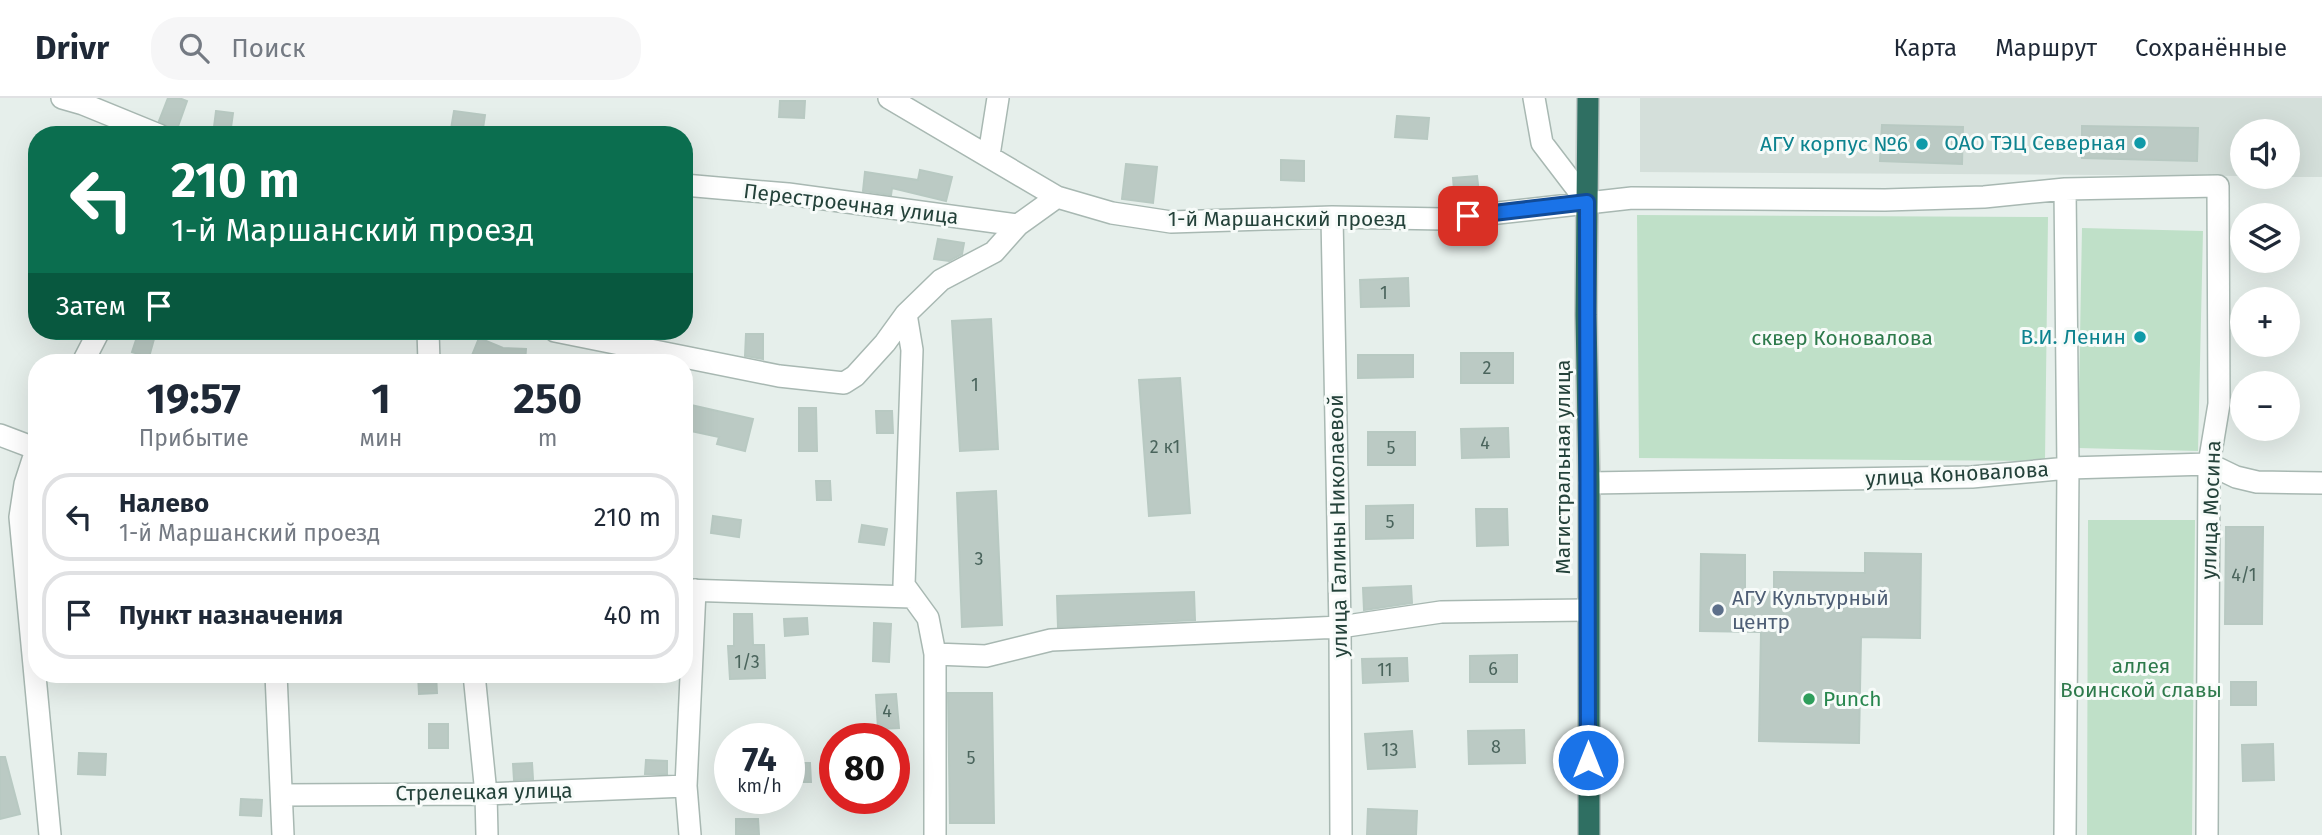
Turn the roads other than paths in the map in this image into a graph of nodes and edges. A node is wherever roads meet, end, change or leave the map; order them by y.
1 (62, 98) edge
2 (889, 98) edge
3 (998, 98) edge
4 (1534, 98) edge
5 (1588, 98) edge
6 (137, 126) edge
7 (989, 155) junction
8 (693, 186) edge
9 (2218, 186) joint
10 (2065, 189) junction
11 (1057, 197) junction
12 (1587, 202) junction
13 (1332, 217) junction
14 (1018, 225) junction
15 (906, 314) junction
16 (600, 340) edge
17 (669, 354) edge
18 (693, 359) edge
19 (0, 435) edge
20 (28, 446) edge
21 (2209, 464) junction
22 (2068, 468) junction
23 (28, 472) edge
24 (2322, 483) edge
25 (1589, 484) junction
26 (693, 590) edge
27 (912, 597) junction
28 (28, 602) edge
29 (1588, 610) junction
30 (1340, 627) junction
31 (934, 654) junction
32 (36, 683) edge
33 (276, 683) edge
34 (475, 683) edge
35 (688, 683) edge
36 (686, 786) junction
37 (486, 794) junction
38 (282, 795) junction
39 (50, 835) edge
40 (283, 835) edge
41 (487, 835) edge
42 (690, 835) edge
43 (935, 835) edge
44 (1341, 835) edge
45 (1589, 835) edge
46 (2065, 835) edge
47 (2207, 835) edge

1 - 6 street
2 - 7 street, 1-й Маршанский проезд
3 - 7 street
4 - 12 street
5 - 12 highway, Магистральная улица
7 - 11 street, 1-й Маршанский проезд
8 - 14 street, Перестроечная улица
9 - 10 street, 1-й Маршанский проезд
9 - 21 street, улица Мосина
10 - 12 street, 1-й Маршанский проезд
10 - 22 street
11 - 13 street, 1-й Маршанский проезд
11 - 14 street
12 - 13 street, 1-й Маршанский проезд
12 - 25 highway, Магистральная улица
13 - 30 street, улица Галины Николаевой
14 - 15 street
15 - 18 street
15 - 27 street
16 - 17 street
19 - 20 street
21 - 22 street, улица Коновалова
21 - 24 street, улица Коновалова
21 - 47 street, улица Мосина
22 - 25 street, улица Коновалова
22 - 46 street
23 - 28 street
25 - 29 highway, Магистральная улица
26 - 27 street
27 - 31 street
29 - 30 street
29 - 45 highway, Магистральная улица
30 - 31 street
30 - 44 street, улица Галины Николаевой
31 - 43 street
32 - 39 street
33 - 38 street
34 - 37 street
35 - 36 street
36 - 37 street, Стрелецкая улица
36 - 42 street
37 - 38 street, Стрелецкая улица
37 - 41 street
38 - 40 street

